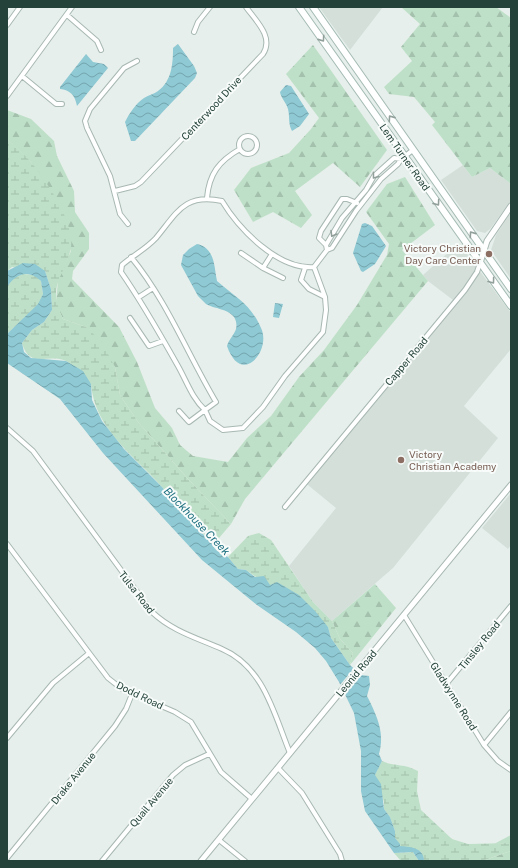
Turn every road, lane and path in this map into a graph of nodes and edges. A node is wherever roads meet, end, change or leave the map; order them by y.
1 (20, 7) edge
2 (72, 7) edge
3 (210, 7) edge
4 (246, 7) edge
5 (300, 7) edge
6 (313, 7) edge
7 (67, 15) junction
8 (7, 25) edge
9 (194, 32) dead end
10 (101, 50) dead end
11 (346, 55) junction
12 (137, 61) dead end
13 (338, 61) junction
14 (22, 76) junction
15 (7, 96) edge
16 (62, 104) dead end
17 (240, 149) junction
18 (414, 150) junction
19 (403, 158) junction
20 (115, 191) junction
21 (207, 198) junction
22 (355, 202) junction
23 (360, 206) junction
24 (511, 206) edge
25 (128, 224) dead end
26 (326, 245) junction
27 (327, 250) junction
28 (484, 251) junction
29 (241, 253) dead end
30 (272, 254) junction
31 (131, 257) junction
32 (480, 263) junction
33 (314, 267) junction
34 (263, 268) junction
35 (305, 268) junction
36 (283, 278) dead end
37 (153, 288) junction
38 (511, 289) edge
39 (139, 297) junction
40 (325, 297) junction
41 (511, 306) edge
42 (130, 318) dead end
43 (163, 341) junction
44 (205, 410) junction
45 (179, 411) dead end
46 (7, 428) edge
47 (511, 485) edge
48 (285, 507) dead end
49 (7, 544) edge
50 (511, 606) edge
51 (404, 615) junction
52 (88, 654) junction
53 (447, 684) junction
54 (132, 694) junction
55 (511, 712) edge
56 (7, 738) edge
57 (484, 745) junction
58 (290, 753) junction
59 (209, 754) junction
60 (278, 768) junction
61 (511, 770) edge
62 (252, 800) junction
63 (219, 840) junction
64 (7, 858) edge
65 (102, 861) edge
66 (201, 861) edge
67 (245, 861) edge
68 (342, 861) edge

1 - 8 street
2 - 7 street
3 - 9 street
4 - 20 street, Centerwood Drive
5 -> 13 main road, Lem Turner Road
6 - 11 main road, Lem Turner Road
7 - 10 street
7 - 14 street
11 - 13 main road
18 -> 11 main road, Lem Turner Road
12 - 20 street
13 - 19 main road, Lem Turner Road
14 - 15 street
14 - 16 street
17 - 17 street
17 - 21 street
18 - 19 street
28 -> 18 main road, Lem Turner Road
19 -> 22 street
19 - 23 street
19 -> 32 main road, Lem Turner Road
20 - 25 street
21 - 30 street
21 - 31 street
22 - 23 street
22 -> 26 street
22 - 26 street
23 - 27 street
24 - 28 street, Capper Road
26 - 27 street
27 - 33 street
28 - 32 street, Capper Road
28 - 38 main road, Lem Turner Road
29 - 34 street
30 - 34 street
30 - 35 street
31 - 37 street
31 - 39 street
32 -> 41 main road, Lem Turner Road
32 - 48 street, Capper Road
33 - 35 street
33 - 40 street
34 - 36 street
35 - 40 street
37 - 39 street
37 - 44 street
39 - 43 street
40 - 44 street
42 - 43 street
43 - 44 street
44 - 45 street
46 - 58 street, Tulsa Road
47 - 51 street, Leonid Road
49 - 52 street, Dodd Road
50 - 53 street, Tinsley Road
51 - 53 street, Gladwynne Road
51 - 58 street, Leonid Road
52 - 54 street, Dodd Road
52 - 56 street
53 - 57 street, Gladwynne Road
54 - 59 street, Dodd Road
54 - 64 street, Drake Avenue
55 - 57 street
57 - 61 street, Gladwynne Road
58 - 60 street, Leonid Road
59 - 62 street, Dodd Road
59 - 65 street, Quail Avenue
60 - 62 street, Leonid Road
60 - 68 street
62 - 63 street, Leonid Road
63 - 66 street, Leonid Road
63 - 67 street

